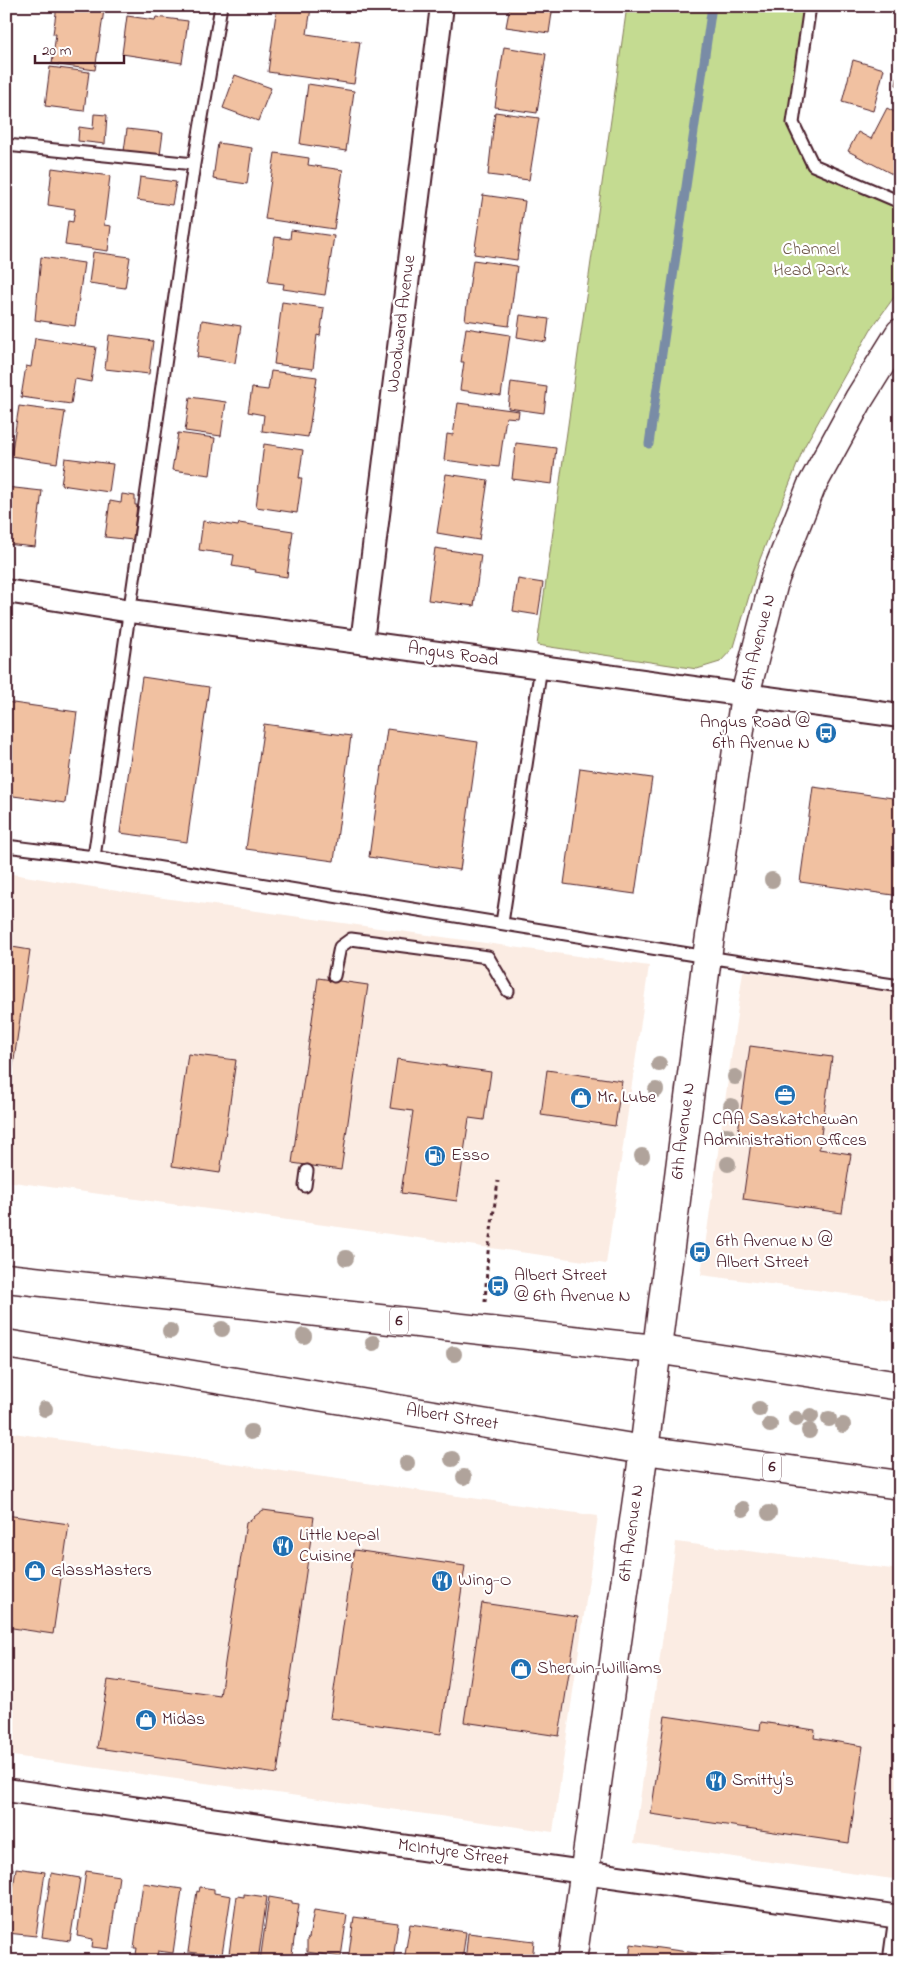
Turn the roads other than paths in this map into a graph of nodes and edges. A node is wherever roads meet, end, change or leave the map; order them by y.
1 (221, 6) edge
2 (442, 6) edge
3 (810, 6) edge
4 (6, 145) edge
5 (194, 164) junction
6 (900, 202) edge
7 (900, 333) edge
8 (6, 591) edge
9 (131, 611) junction
10 (362, 642) junction
11 (541, 667) junction
12 (745, 695) junction
13 (900, 716) edge
14 (6, 846) edge
15 (94, 857) junction
16 (502, 923) junction
17 (707, 957) junction
18 (334, 976) dead end
19 (900, 986) edge
20 (508, 991) dead end
21 (307, 1171) dead end
22 (305, 1186) dead end
23 (6, 1278) edge
24 (6, 1344) edge
25 (656, 1349) junction
26 (900, 1386) edge
27 (644, 1450) junction
28 (900, 1485) edge
29 (6, 1790) edge
30 (584, 1872) junction
31 (898, 1917) edge
32 (572, 1961) edge
33 (889, 1961) edge

1 - 5 lane
2 - 10 street, Woodward Avenue
3 - 6 lane
4 - 5 lane
5 - 9 lane
7 - 12 main road, 6th Avenue N
8 - 9 street, Angus Road
9 - 10 street, Angus Road
9 - 15 lane
10 - 11 street, Angus Road
11 - 12 street, Angus Road
11 - 16 lane
12 - 13 street, Angus Road
12 - 17 main road, 6th Avenue N
14 - 15 lane
15 - 16 lane
16 - 17 lane
17 - 19 lane
17 - 25 main road, 6th Avenue N
18 - 20 lane
21 - 22 lane
23 - 25 main road, 6
24 - 27 main road, Albert Street / 6
25 - 26 main road, 6
25 - 27 main road, 6th Avenue N
27 - 28 main road, Albert Street / 6
27 - 30 main road, 6th Avenue N
29 - 30 street, McIntyre Street
30 - 31 street, McIntyre Street
30 - 32 main road, 6th Avenue N
31 - 33 lane

